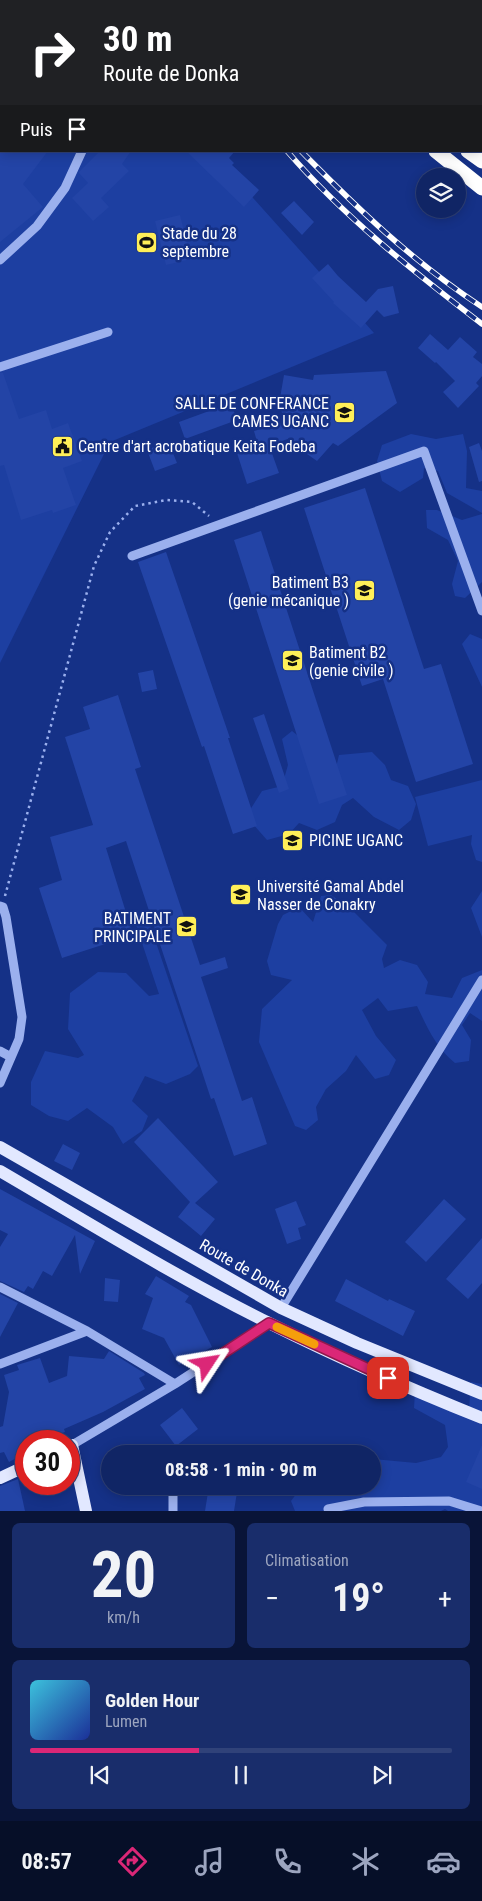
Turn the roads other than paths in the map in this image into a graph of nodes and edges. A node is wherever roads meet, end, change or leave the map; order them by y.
1 (82, 152) edge
2 (437, 152) edge
3 (469, 152) edge
4 (482, 161) edge
5 (482, 188) edge
6 (0, 260) edge
7 (108, 332) dead end
8 (0, 367) edge
9 (132, 556) dead end
10 (482, 611) edge
11 (1, 907) edge
12 (482, 980) edge
13 (0, 1052) edge
14 (12, 1056) junction
15 (0, 1083) edge
16 (0, 1147) edge
17 (17, 1157) junction
18 (0, 1169) edge
19 (0, 1287) edge
20 (281, 1308) junction
21 (269, 1323) junction
22 (87, 1331) junction
23 (0, 1364) edge
24 (175, 1384) junction
25 (482, 1394) edge
26 (482, 1418) edge
27 (80, 1440) edge
28 (15, 1471) edge
29 (0, 1478) edge
30 (80, 1487) edge
31 (173, 1496) dead end
32 (86, 1511) edge
33 (173, 1511) edge
34 (329, 1511) edge
35 (481, 1511) edge

1 - 6 street
2 - 5 highway
3 - 4 highway
7 - 8 street
9 - 10 street
11 - 14 street
12 - 20 street
13 - 14 street
14 - 15 street
16 - 17 main road, Route de Donka
17 - 18 main road
17 - 20 main road, Route de Donka
18 - 21 main road
19 - 22 street
20 - 25 main road, Route de Donka
21 - 24 street
21 - 26 main road
22 - 23 street
22 - 24 street
24 - 27 street
28 - 29 main road
30 - 32 main road
31 - 33 street
34 - 35 street

